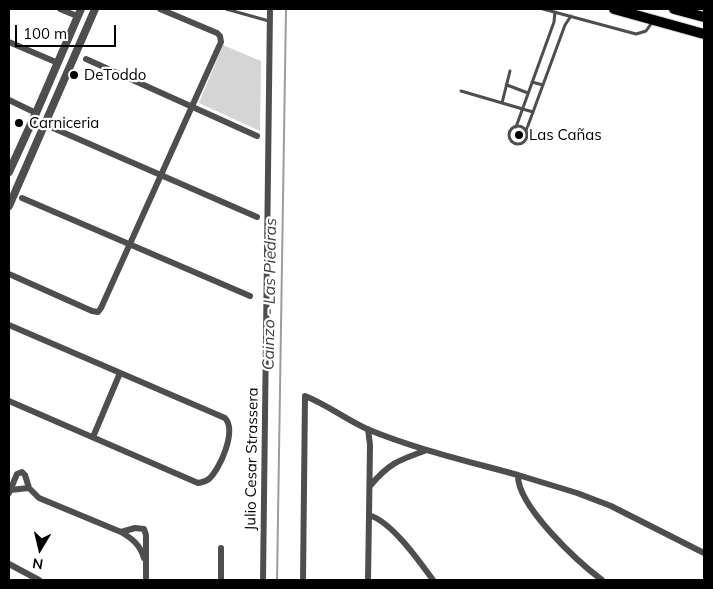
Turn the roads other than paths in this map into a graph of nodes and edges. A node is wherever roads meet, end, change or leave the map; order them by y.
1 (60, 9) edge
2 (95, 9) edge
3 (160, 9) edge
4 (226, 9) edge
5 (270, 9) edge
6 (543, 9) edge
7 (614, 9) edge
8 (674, 9) edge
9 (555, 12) junction
10 (79, 13) edge
11 (571, 16) junction
12 (704, 17) edge
13 (654, 20) junction
14 (270, 21) junction
15 (704, 34) edge
16 (9, 42) edge
17 (86, 59) dead end
18 (58, 63) junction
19 (510, 72) dead end
20 (532, 82) junction
21 (507, 85) junction
22 (543, 85) junction
23 (461, 91) dead end
24 (528, 93) junction
25 (9, 100) edge
26 (502, 103) junction
27 (192, 106) junction
28 (522, 109) junction
29 (533, 112) junction
30 (35, 116) junction
31 (44, 124) junction
32 (516, 126) junction
33 (53, 128) dead end
34 (526, 131) junction
35 (257, 136) dead end
36 (12, 159) edge
37 (9, 172) edge
38 (161, 175) junction
39 (22, 198) dead end
40 (9, 206) edge
41 (257, 216) dead end
42 (129, 244) junction
43 (9, 274) edge
44 (250, 296) dead end
45 (9, 325) edge
46 (120, 373) junction
47 (9, 401) edge
48 (368, 429) junction
49 (93, 437) junction
50 (427, 450) junction
51 (518, 475) junction
52 (370, 486) junction
53 (28, 488) junction
54 (9, 492) edge
55 (369, 515) junction
56 (121, 532) junction
57 (221, 548) dead end
58 (704, 553) edge
59 (146, 562) junction
60 (9, 564) edge
61 (39, 580) edge
62 (146, 580) edge
63 (221, 580) edge
64 (263, 580) edge
65 (304, 580) edge
66 (368, 580) edge
67 (433, 580) edge
68 (602, 580) edge

1 - 10 street
2 - 31 street
3 - 27 street
4 - 14 lane
5 - 14 street, Julio Cesar Strassera
6 - 9 lane
7 - 13 main road
8 - 12 main road
9 - 11 lane
9 - 20 lane
10 - 18 street
11 - 13 lane
11 - 22 lane
13 - 15 main road
14 - 64 street, Julio Cesar Strassera
16 - 18 street
17 - 27 street
18 - 30 street
19 - 21 lane
20 - 22 lane
20 - 24 lane
21 - 24 lane
21 - 26 lane
22 - 29 lane
23 - 26 lane
24 - 28 lane
25 - 30 street
26 - 28 lane
27 - 35 street
27 - 38 street
28 - 29 lane
28 - 32 lane
29 - 34 lane
30 - 31 street
30 - 36 street
31 - 40 street
32 - 34 lane
32 - 34 lane
33 - 38 street
36 - 37 street
38 - 41 street
38 - 42 street
39 - 42 street
42 - 43 street
42 - 44 street
45 - 46 street
46 - 49 street
46 - 49 street
47 - 49 street
48 - 50 street
48 - 52 street
48 - 65 street
50 - 51 street
50 - 52 street
51 - 58 street
51 - 68 street
52 - 55 street
53 - 54 street
53 - 54 street
53 - 56 street
55 - 66 street
55 - 67 street
56 - 59 street
56 - 59 street
57 - 63 street
59 - 62 street
60 - 61 street

